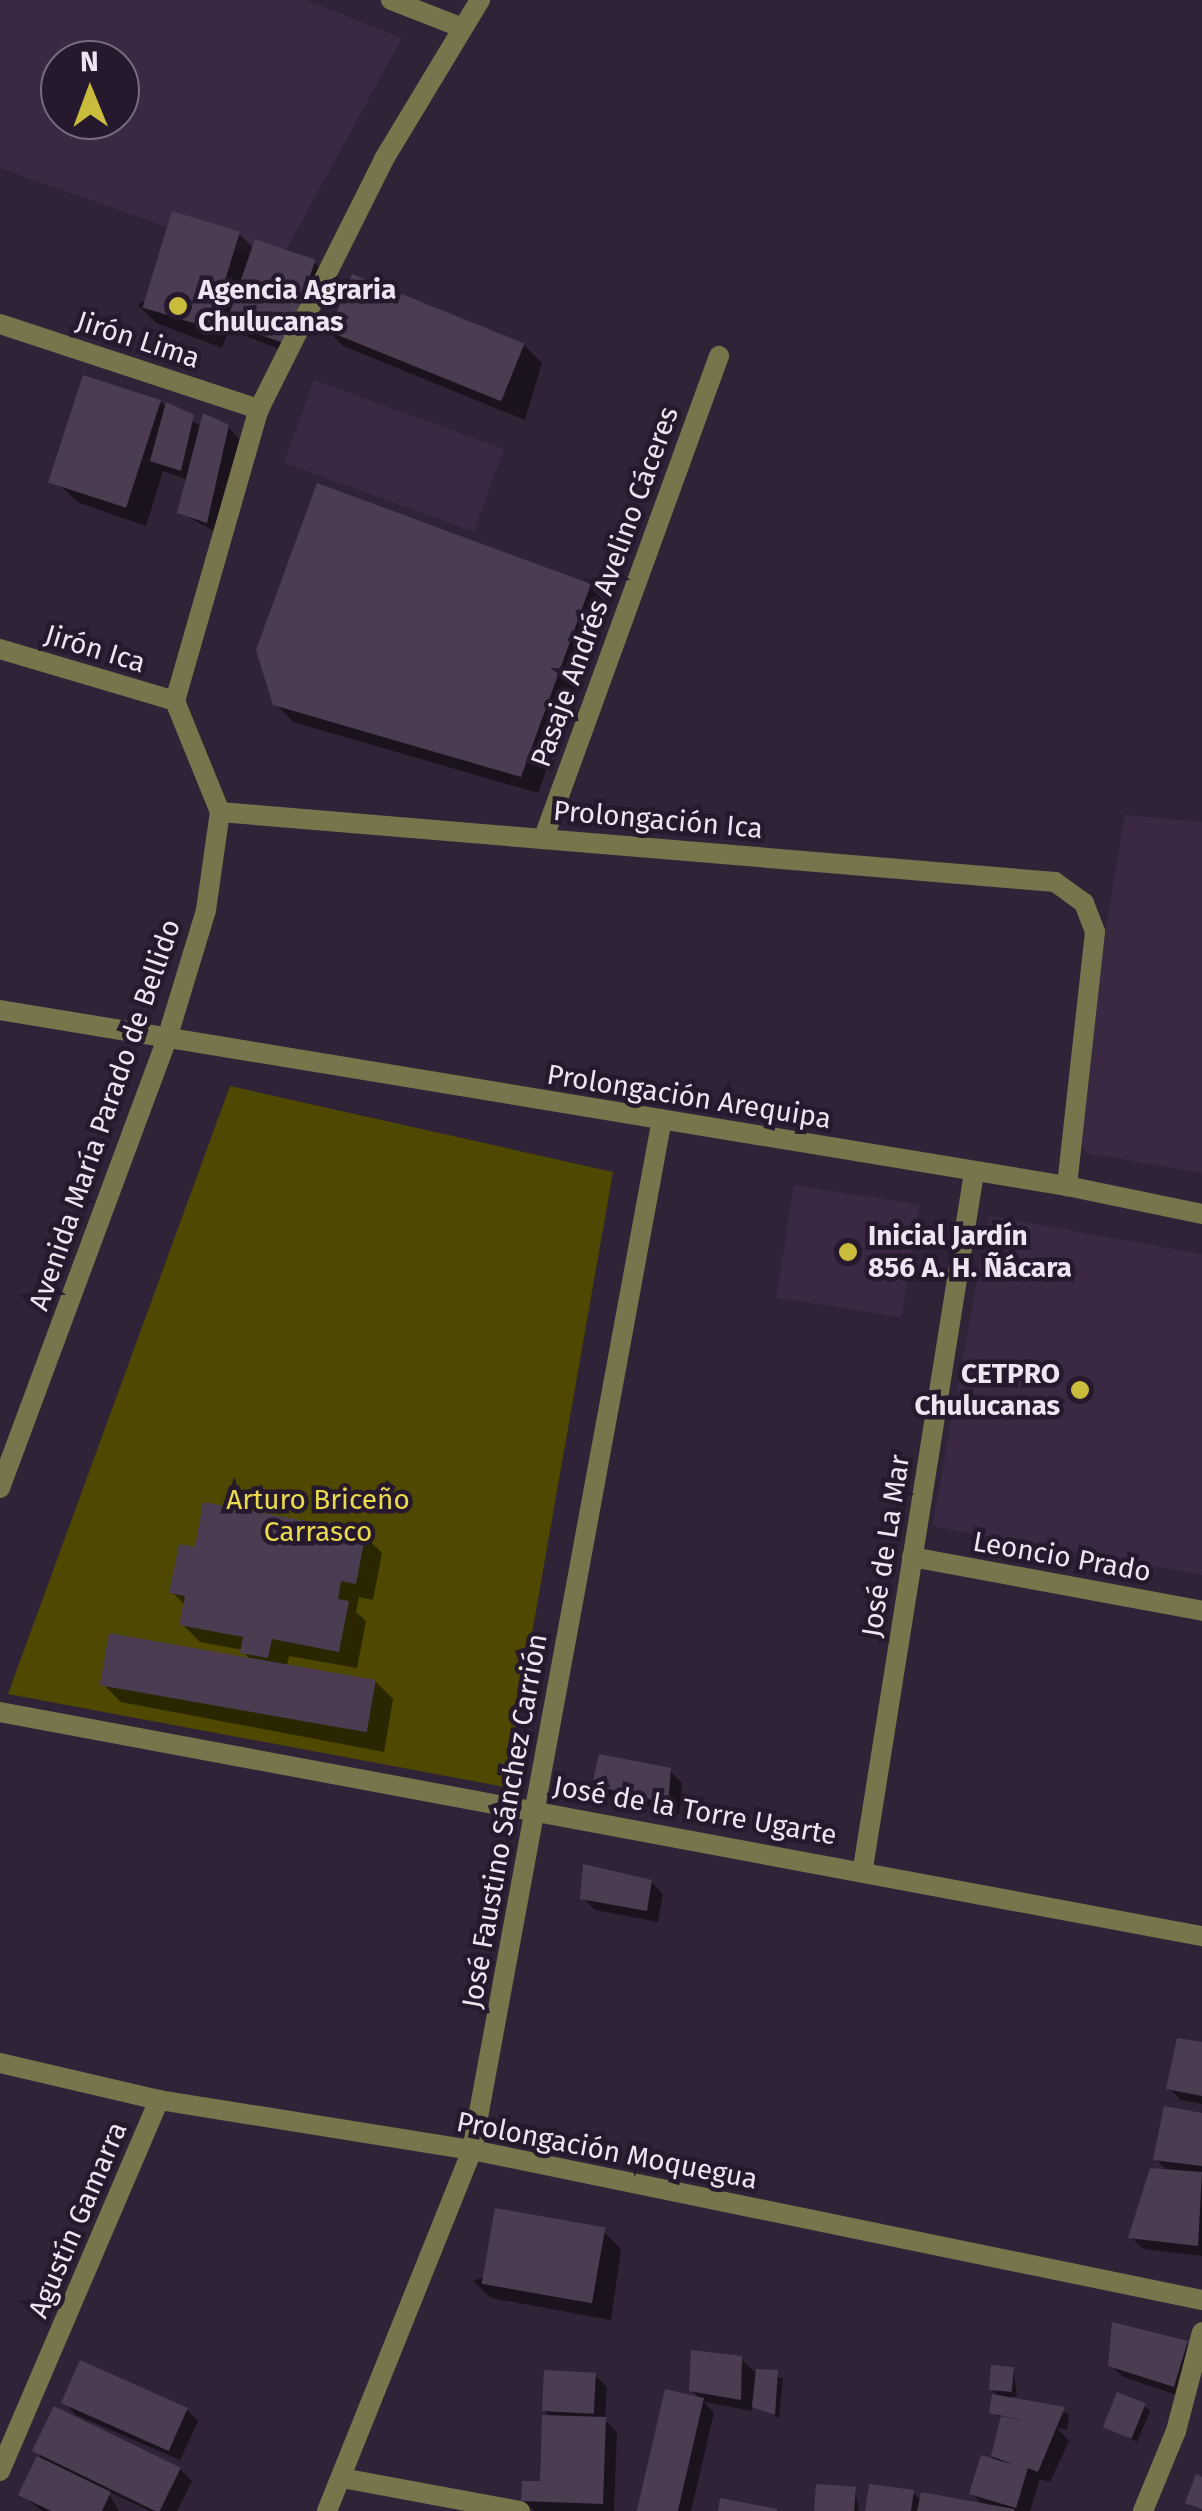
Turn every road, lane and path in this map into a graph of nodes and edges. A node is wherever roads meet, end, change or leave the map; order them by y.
1 (392, 0) edge
2 (480, 0) edge
3 (464, 28) junction
4 (0, 324) edge
5 (718, 356) dead end
6 (259, 409) junction
7 (0, 649) edge
8 (175, 701) junction
9 (220, 812) junction
10 (544, 838) junction
11 (0, 1010) edge
12 (166, 1042) junction
13 (662, 1119) junction
14 (974, 1172) junction
15 (1066, 1186) junction
16 (1202, 1214) edge
17 (0, 1488) edge
18 (912, 1557) junction
19 (1202, 1611) edge
20 (0, 1712) edge
21 (535, 1811) junction
22 (863, 1868) junction
23 (1202, 1936) edge
24 (0, 2063) edge
25 (159, 2100) junction
26 (472, 2150) junction
27 (1202, 2300) edge
28 (1202, 2332) edge
29 (0, 2471) edge
30 (342, 2478) junction
31 (327, 2511) edge
32 (520, 2511) edge
33 (1143, 2511) edge

1 - 3 street
2 - 3 street
3 - 6 street
4 - 6 street, Jirón Lima
5 - 10 street, Pasaje Andrés Avelino Cáceres
6 - 8 street
7 - 8 street, Jirón Ica
8 - 9 street
9 - 10 street, Prolongación Ica
9 - 12 street, Avenida María Parado de Bellido
10 - 15 street, Prolongación Ica
11 - 12 street, Prolongación Arequipa
12 - 13 street, Prolongación Arequipa
12 - 17 street, Avenida María Parado de Bellido
13 - 14 street, Prolongación Arequipa
13 - 21 street, José Faustino Sánchez Carrión
14 - 15 street, Prolongación Arequipa
14 - 18 street, José de La Mar
15 - 16 street, Prolongación Arequipa
18 - 19 street, Leoncio Prado
18 - 22 street, José de La Mar
20 - 21 street, José de la Torre Ugarte
21 - 22 street, José de la Torre Ugarte
21 - 26 street, José Faustino Sánchez Carrión
22 - 23 street, José de la Torre Ugarte
24 - 25 street, Prolongación Moquegua
25 - 26 street, Prolongación Moquegua
25 - 29 street, Agustín Gamarra
26 - 27 street, Prolongación Moquegua
26 - 30 street, José Faustino Sánchez Carrión
28 - 33 street
30 - 31 street, José Faustino Sánchez Carrión
30 - 32 street

